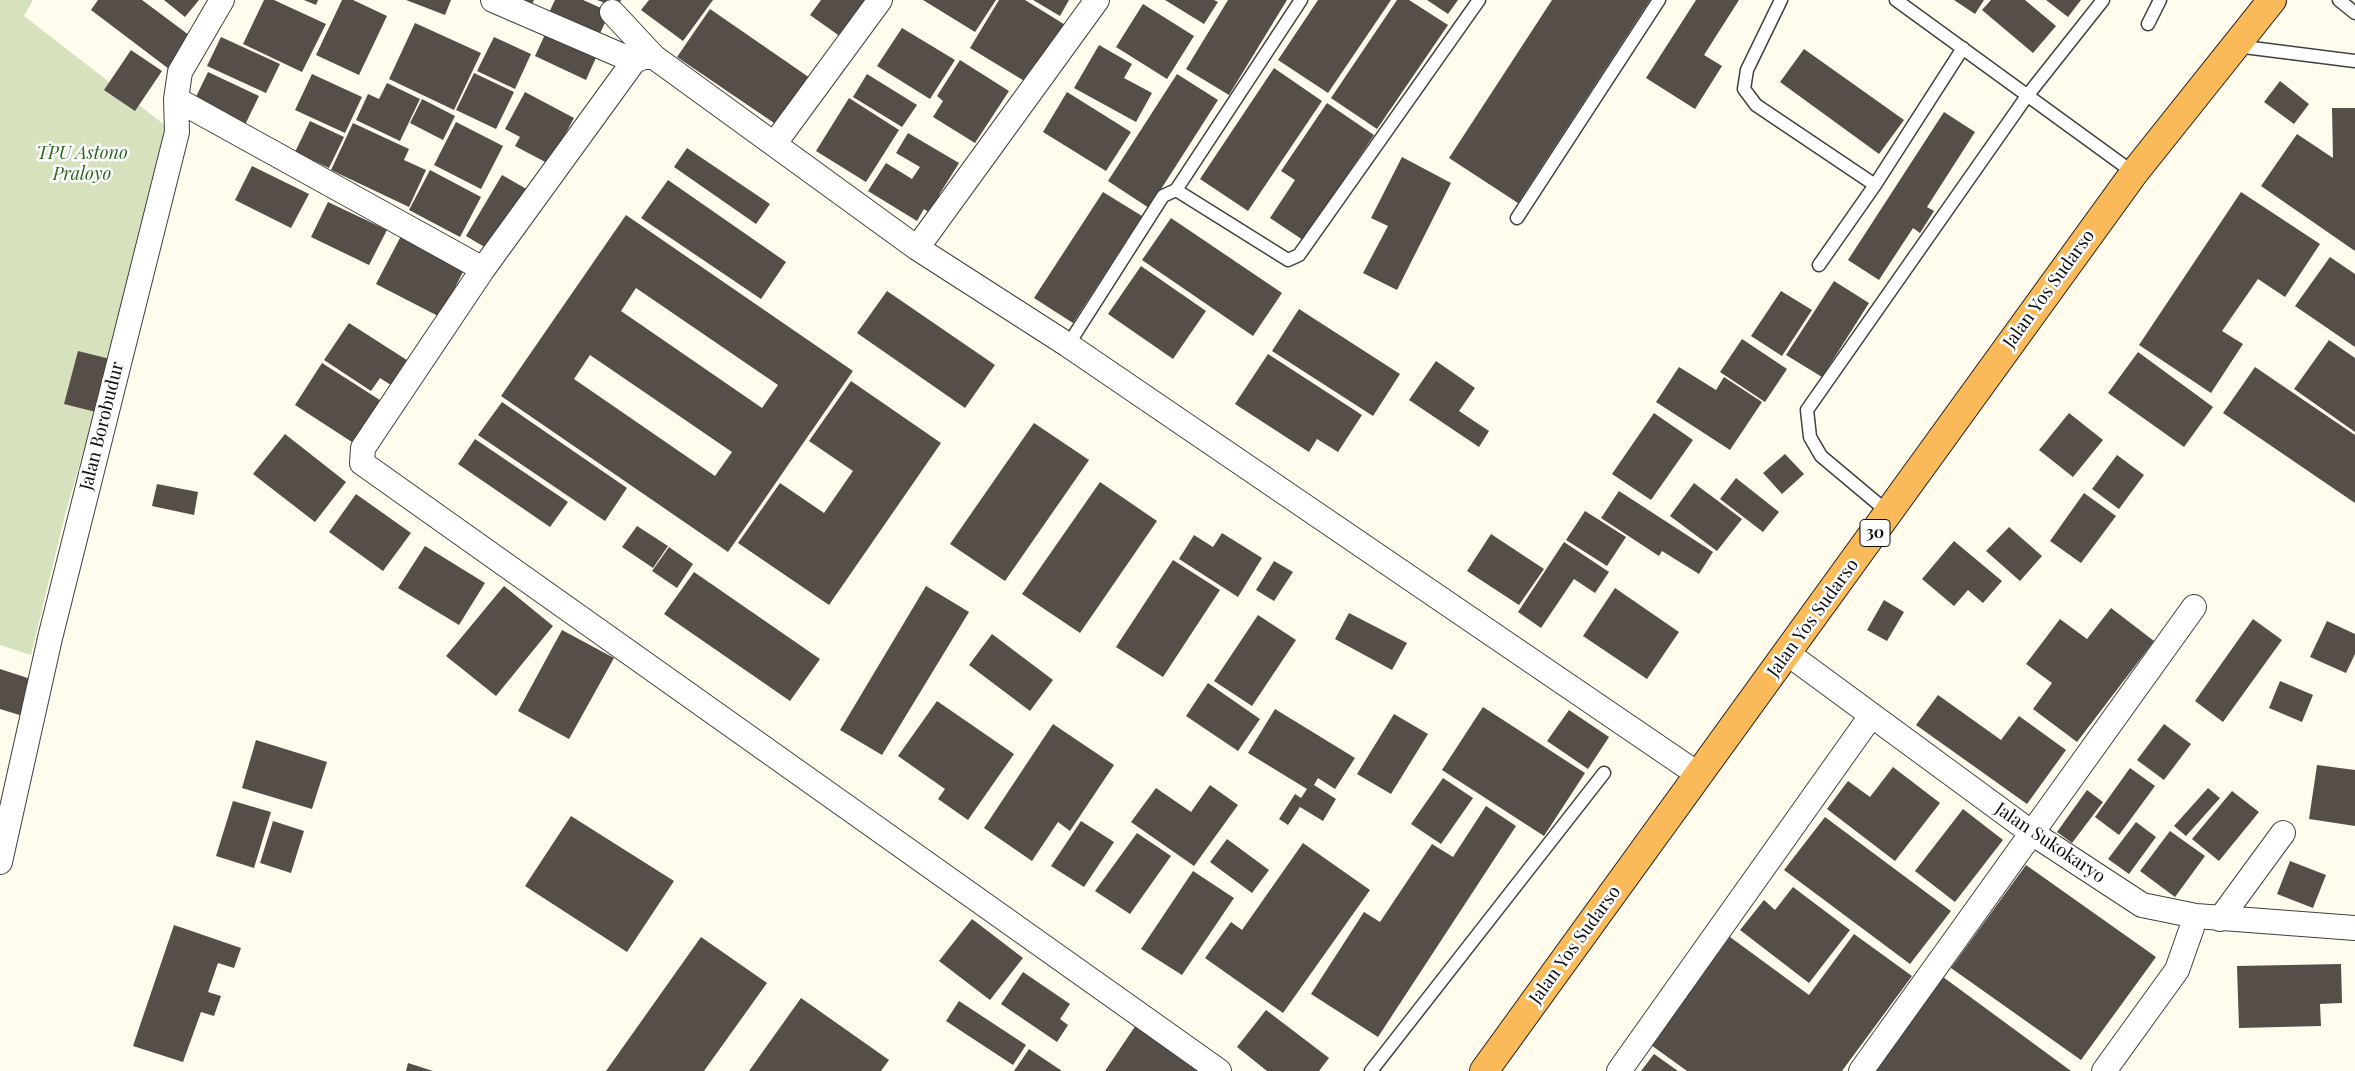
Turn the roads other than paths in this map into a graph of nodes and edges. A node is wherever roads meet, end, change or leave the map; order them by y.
1 (222, 0) edge
2 (493, 0) edge
3 (880, 0) edge
4 (1097, 0) edge
5 (1302, 0) edge
6 (1479, 0) edge
7 (1659, 0) edge
8 (1781, 0) edge
9 (1896, 0) edge
10 (2103, 0) edge
11 (2160, 0) edge
12 (2272, 0) edge
13 (2339, 0) edge
14 (612, 12) dead end
15 (2355, 13) edge
16 (2148, 24) dead end
17 (2234, 46) junction
18 (1963, 48) junction
19 (644, 59) junction
20 (2355, 62) edge
21 (2027, 96) junction
22 (176, 100) junction
23 (775, 143) junction
24 (2134, 173) junction
25 (1875, 185) junction
26 (1176, 190) junction
27 (1517, 218) dead end
28 (917, 248) junction
29 (1819, 265) dead end
30 (483, 269) junction
31 (1068, 345) junction
32 (1889, 513) junction
33 (2194, 607) dead end
34 (1787, 653) junction
35 (1871, 716) junction
36 (1604, 772) dead end
37 (1699, 775) junction
38 (2032, 833) junction
39 (2283, 833) dead end
40 (0, 862) edge
41 (2196, 916) junction
42 (2220, 918) junction
43 (2355, 928) edge
44 (1219, 1071) edge
45 (1371, 1071) edge
46 (1484, 1071) edge
47 (1619, 1071) edge
48 (1861, 1071) edge
49 (2104, 1071) edge

1 - 22 street, Jalan Borobudur
2 - 19 street
3 - 23 street
4 - 28 street
5 - 26 lane
6 - 26 lane
7 - 27 lane
8 - 25 lane
9 - 18 lane
10 - 21 lane
11 - 16 lane
12 - 17 highway, Jalan Yos Sudarso / 30
13 - 15 lane
14 - 19 street
17 - 20 lane
17 - 24 highway, Jalan Yos Sudarso / 30
18 - 21 lane
18 - 25 lane
19 - 23 street
19 - 30 street
21 - 24 lane
21 - 32 lane
22 - 30 street
22 - 40 street, Jalan Borobudur
23 - 28 street
24 - 32 highway, Jalan Yos Sudarso / 30
25 - 29 lane
26 - 31 lane
28 - 31 street
30 - 44 street
31 - 37 street
32 - 34 highway, Jalan Yos Sudarso / 30
33 - 38 street
34 - 35 street, Jalan Sukokaryo
34 - 37 highway, Jalan Yos Sudarso / 30
35 - 38 street, Jalan Sukokaryo
35 - 47 street
36 - 45 lane
37 - 46 highway, Jalan Yos Sudarso / 30
38 - 41 street, Jalan Sukokaryo
38 - 48 street
39 - 42 street
41 - 42 street, Jalan Sukokaryo
41 - 49 street
42 - 43 street, Jalan Sukokaryo

